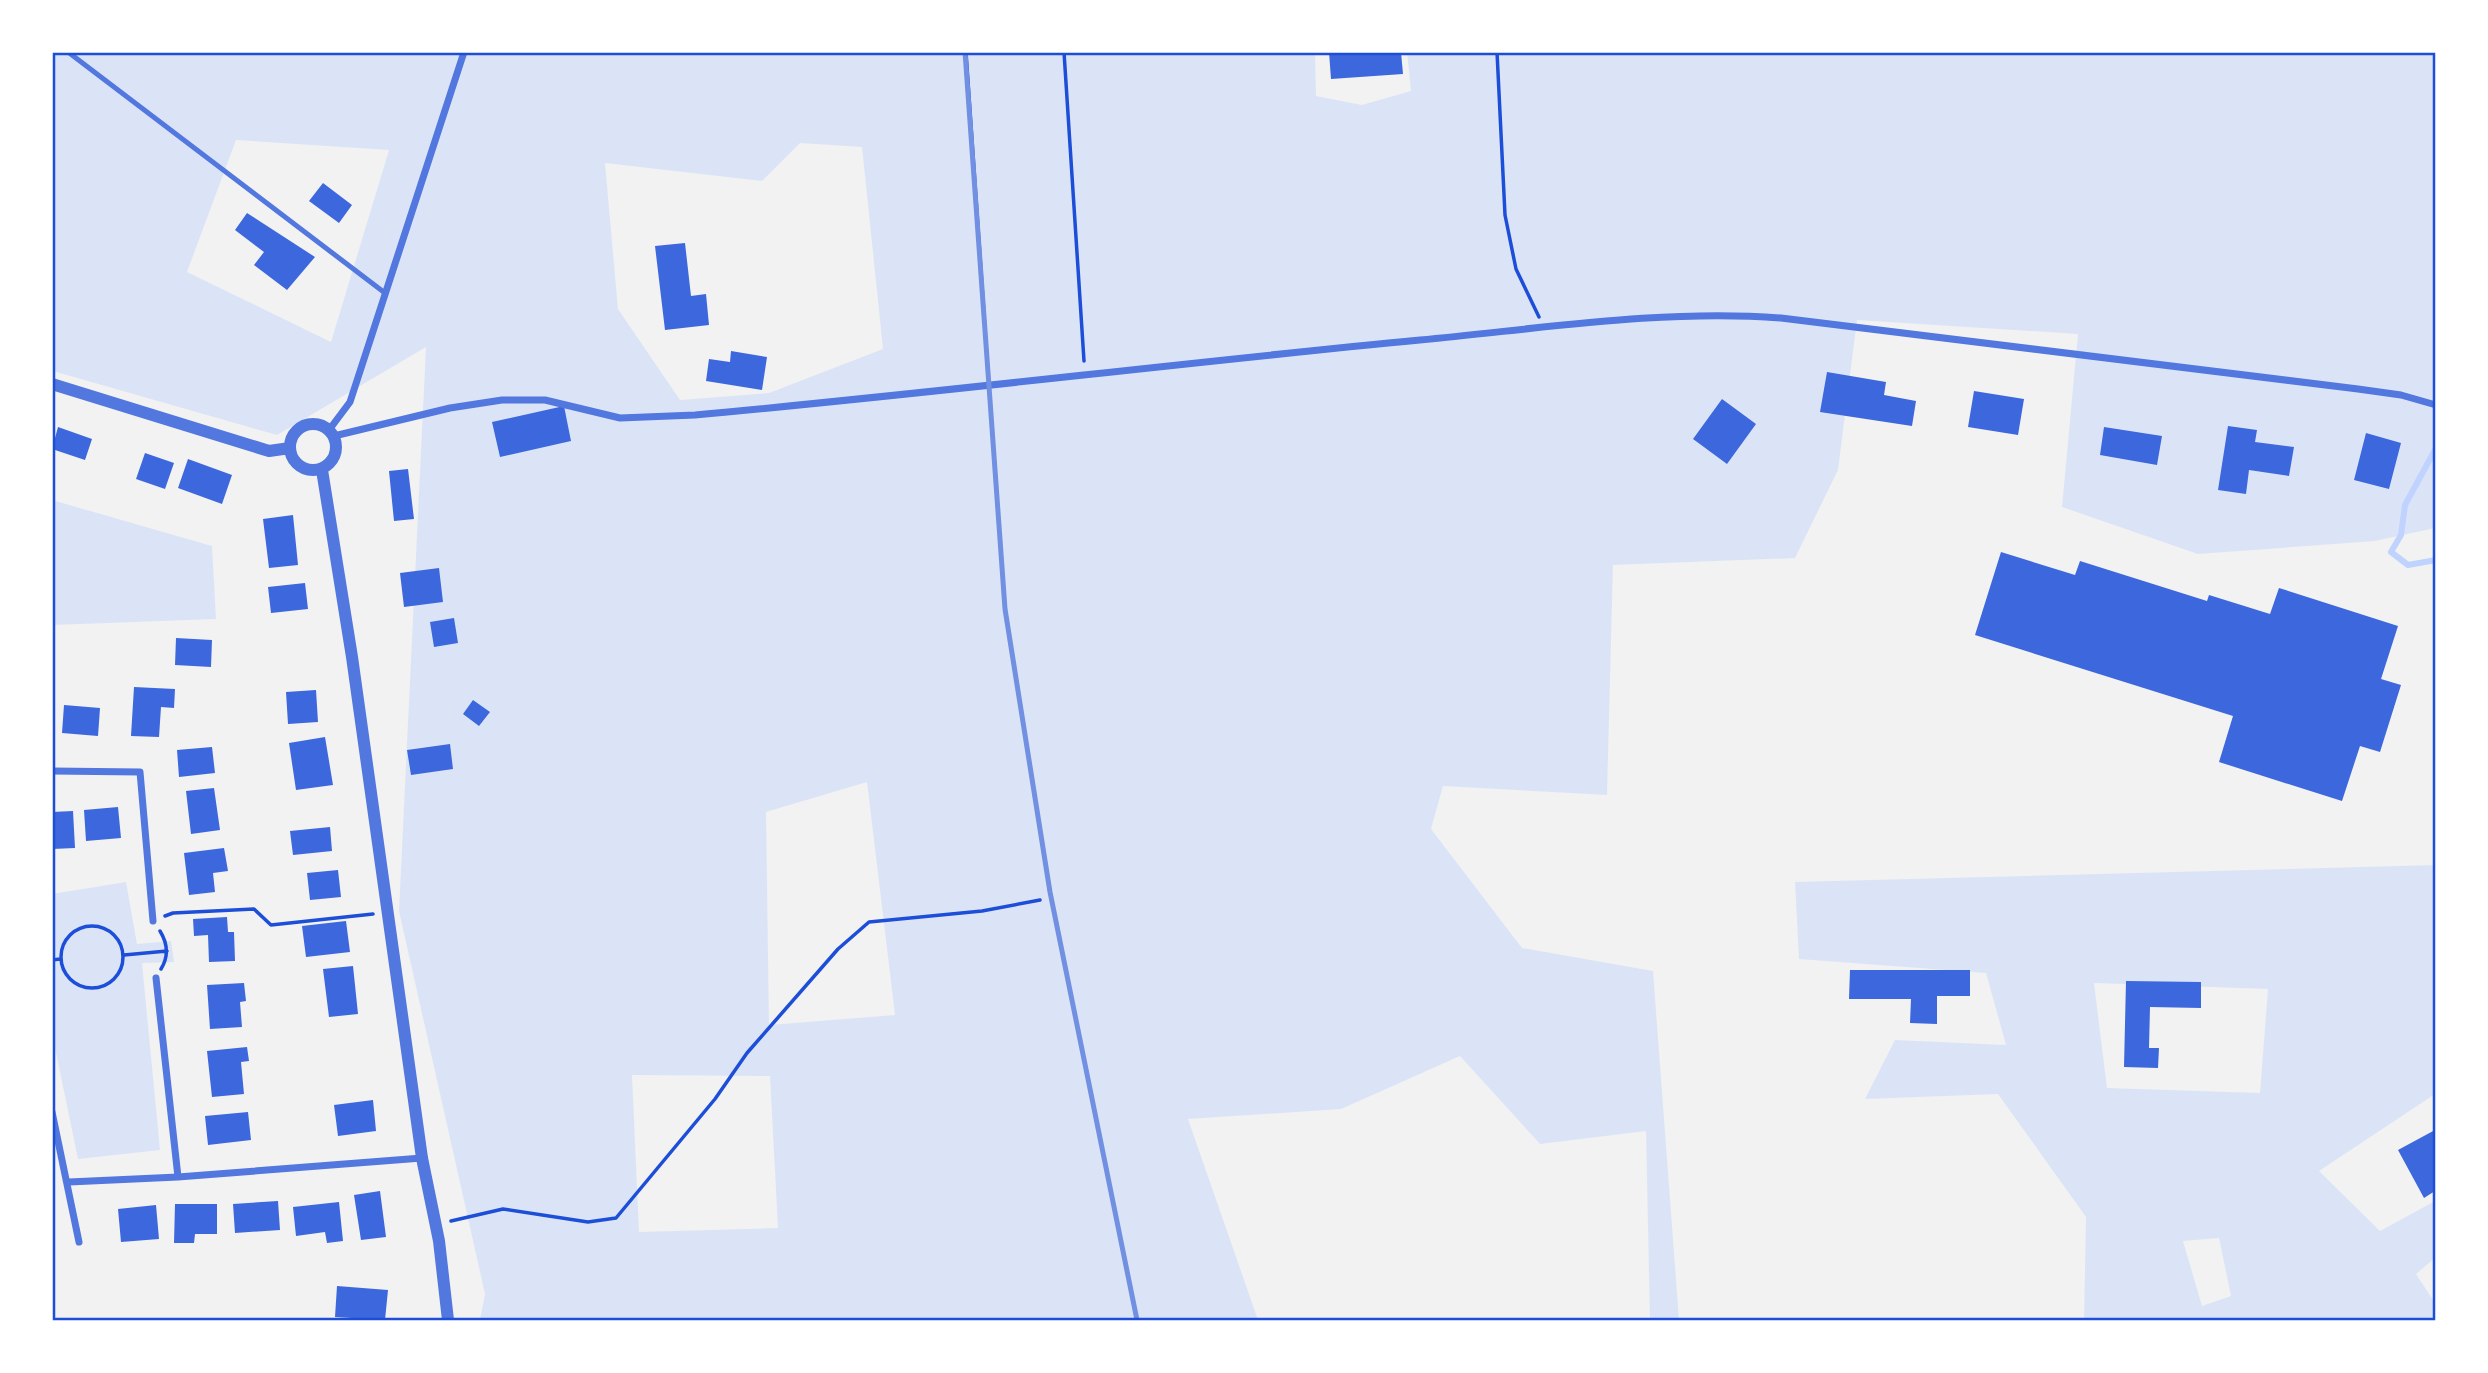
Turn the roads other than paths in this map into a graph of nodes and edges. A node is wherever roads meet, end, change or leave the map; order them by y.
1 (68, 52) edge
2 (464, 52) edge
3 (385, 293) junction
4 (52, 384) edge
5 (2435, 405) edge
6 (331, 433) junction
7 (290, 448) junction
8 (322, 470) junction
9 (52, 771) edge
10 (153, 921) road end
11 (156, 978) road end
12 (52, 1112) edge
13 (422, 1158) junction
14 (178, 1177) junction
15 (69, 1182) junction
16 (79, 1242) dead end
17 (448, 1321) edge

1 - 3 lane
2 - 3 street
3 - 6 street
4 - 7 street
5 - 6 street
6 - 7 street
6 - 8 street
7 - 8 street
8 - 13 street
9 - 10 street
11 - 14 street
12 - 15 street
13 - 14 street
13 - 17 street
14 - 15 street
15 - 16 street

